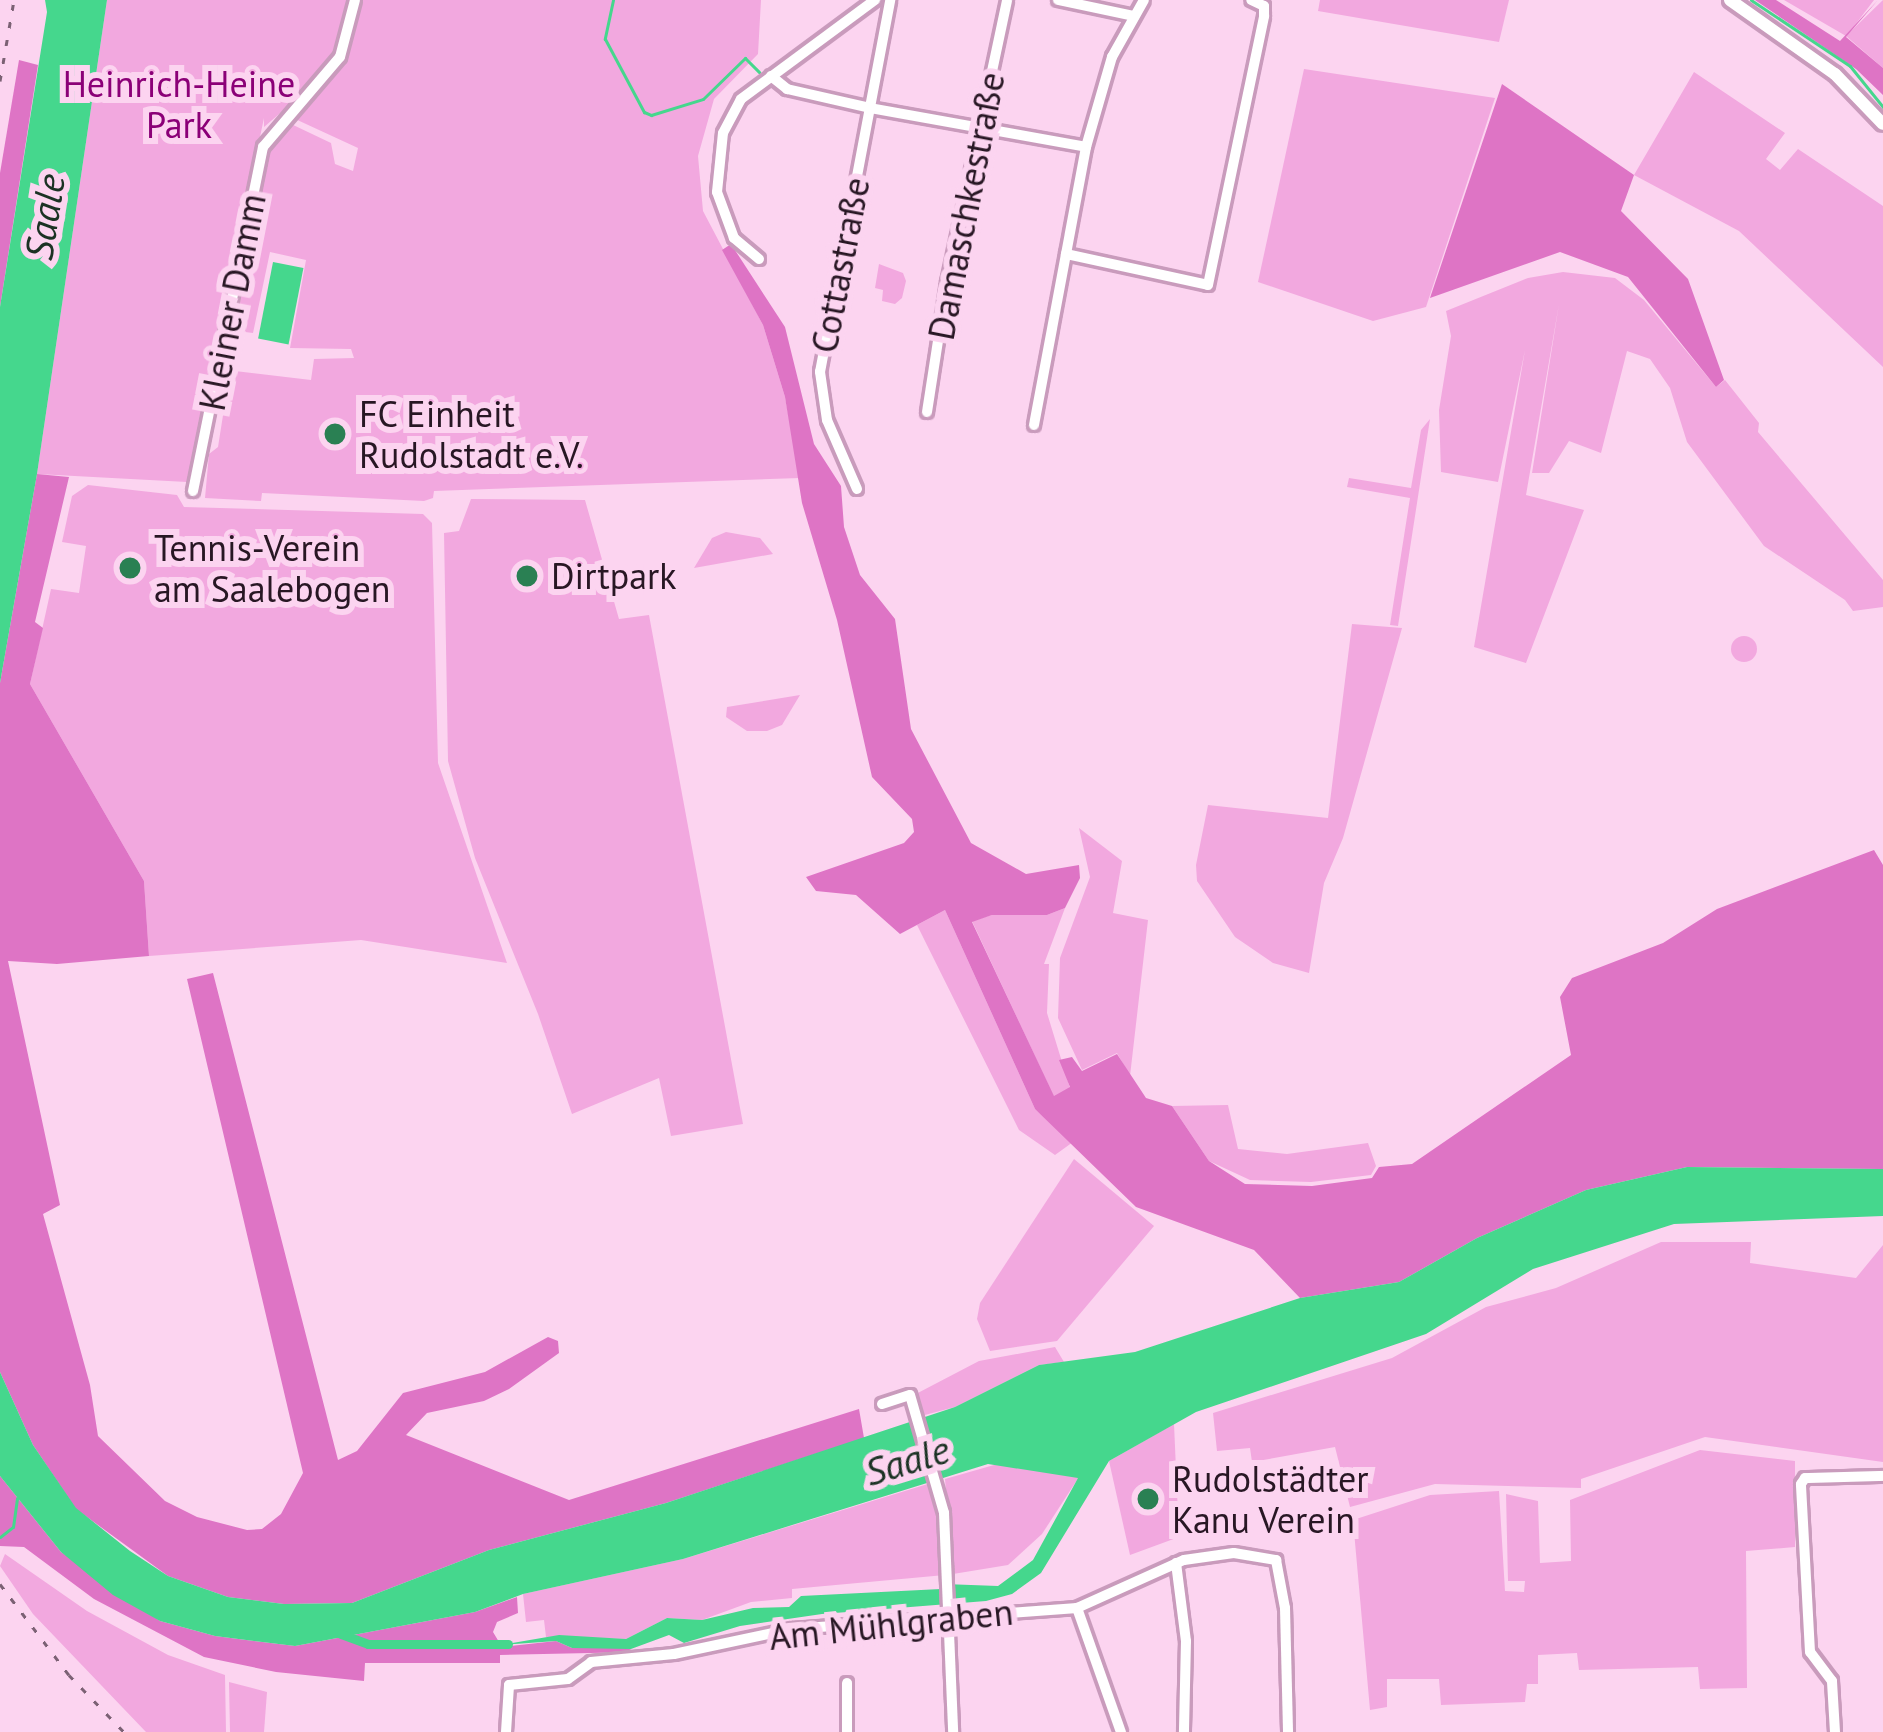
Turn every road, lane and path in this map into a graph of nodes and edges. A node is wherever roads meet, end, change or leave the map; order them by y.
1 (355, 0) edge
2 (875, 0) edge
3 (890, 0) edge
4 (1007, 0) edge
5 (1058, 0) edge
6 (1144, 0) edge
7 (1251, 0) edge
8 (1730, 0) edge
9 (1265, 3) edge
10 (1134, 16) junction
11 (771, 76) junction
12 (871, 108) junction
13 (1883, 124) edge
14 (980, 129) junction
15 (1086, 147) junction
16 (1066, 254) junction
17 (759, 259) dead end
18 (928, 412) dead end
19 (1034, 425) dead end
20 (856, 489) dead end
21 (193, 491) dead end
22 (881, 1404) dead end
23 (1883, 1477) edge
24 (1177, 1563) junction
25 (1077, 1608) junction
26 (951, 1611) junction
27 (847, 1683) dead end
28 (506, 1732) edge
29 (847, 1732) edge
30 (953, 1732) edge
31 (1121, 1732) edge
32 (1184, 1732) edge
33 (1288, 1732) edge
34 (1835, 1732) edge

1 - 21 street, Kleiner Damm
2 - 11 street
3 - 12 street, Cottastraße
4 - 14 street, Damaschkestraße
5 - 10 street
6 - 10 street
7 - 9 street
8 - 13 street
9 - 16 street
10 - 15 street
11 - 12 street
11 - 17 street
12 - 14 street
12 - 20 street, Cottastraße
14 - 15 street
14 - 18 street, Damaschkestraße
15 - 16 street
16 - 19 street
22 - 26 street
23 - 34 street
24 - 25 street, Am Mühlgraben
24 - 32 street
24 - 33 street, Am Mühlgraben
25 - 26 street, Am Mühlgraben
25 - 31 street
26 - 28 street, Am Mühlgraben
26 - 30 street
27 - 29 street

